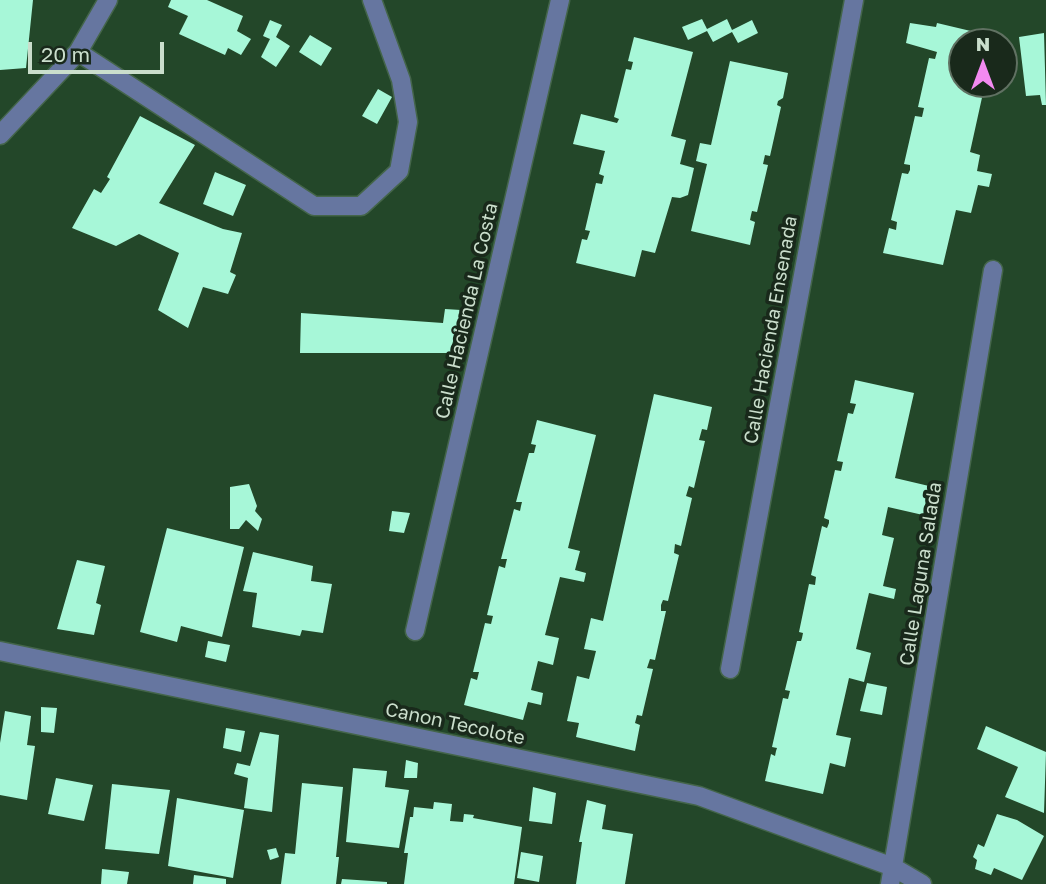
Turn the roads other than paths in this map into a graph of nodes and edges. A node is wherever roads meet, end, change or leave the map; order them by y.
1 (108, 0) edge
2 (372, 0) edge
3 (560, 0) edge
4 (853, 0) edge
5 (78, 52) junction
6 (0, 135) edge
7 (992, 270) dead end
8 (415, 631) dead end
9 (0, 651) edge
10 (730, 668) dead end
11 (891, 876) edge
12 (922, 884) edge

1 - 5 street
2 - 5 street
3 - 8 street, Calle Hacienda La Costa
4 - 10 street, Calle Hacienda Ensenada
5 - 6 street
7 - 11 street, Calle Laguna Salada
9 - 11 street, Canon Tecolote
11 - 12 street, Canon Tecolote

